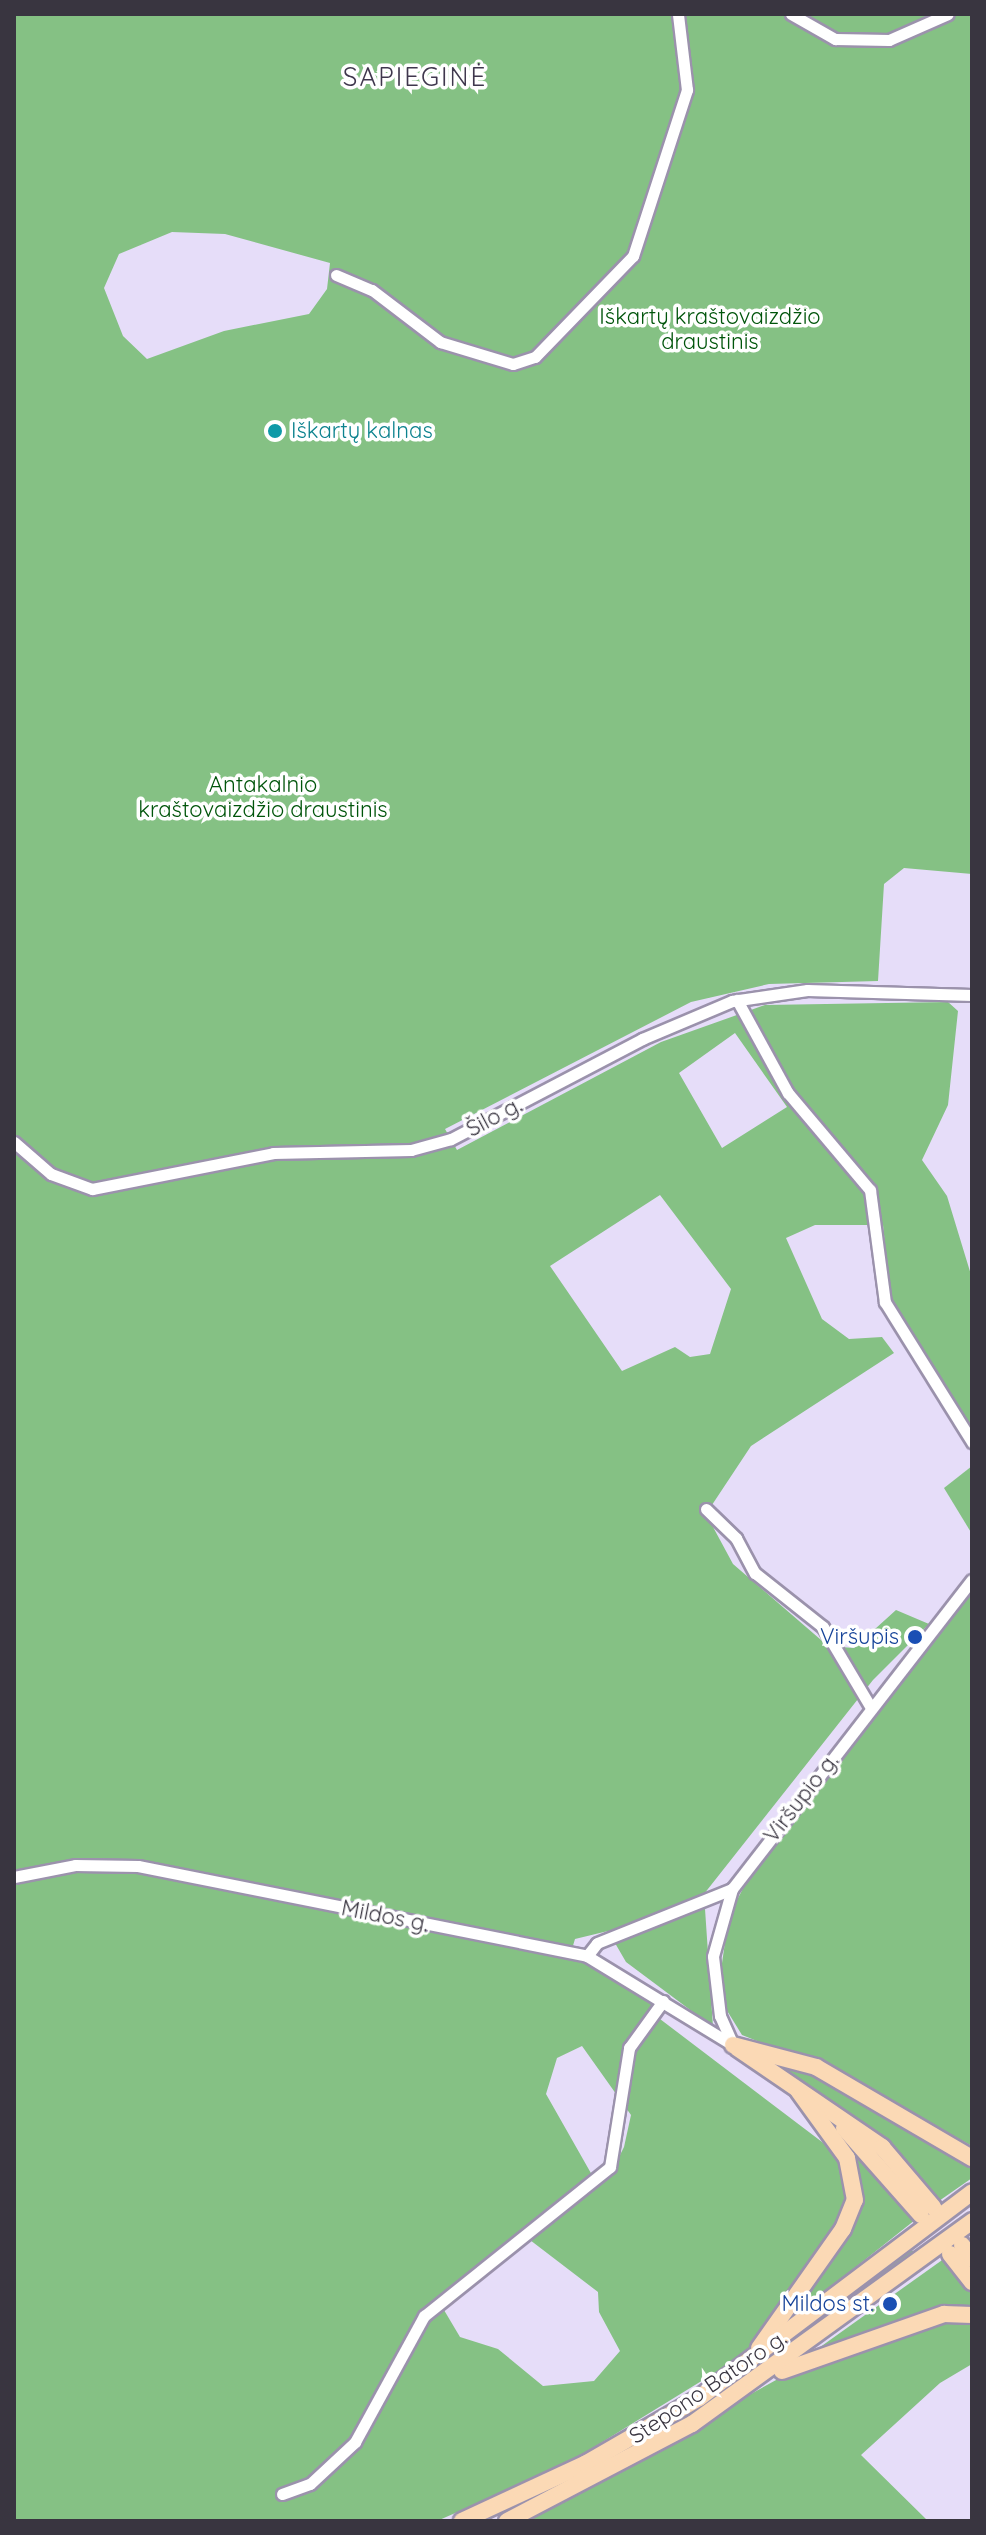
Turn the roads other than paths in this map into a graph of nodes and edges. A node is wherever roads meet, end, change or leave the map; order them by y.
1 (678, 14) edge
2 (791, 14) edge
3 (948, 14) edge
4 (336, 275) dead end
5 (972, 995) edge
6 (737, 1000) junction
7 (14, 1142) edge
8 (972, 1442) edge
9 (706, 1509) dead end
10 (972, 1580) edge
11 (871, 1708) junction
12 (14, 1877) edge
13 (732, 1889) junction
14 (587, 1956) junction
15 (663, 2001) junction
16 (733, 2045) junction
17 (799, 2092) junction
18 (972, 2158) edge
19 (972, 2192) edge
20 (927, 2211) dead end
21 (972, 2221) edge
22 (972, 2259) edge
23 (972, 2282) edge
24 (972, 2315) edge
25 (730, 2376) junction
26 (759, 2380) junction
27 (282, 2494) dead end
28 (462, 2521) edge
29 (507, 2521) edge

1 - 4 street
2 - 3 street
5 - 6 street, Šilo g.
6 - 7 street, Šilo g.
6 - 8 street
9 - 11 street
10 - 11 street, Viršupio g.
11 - 13 street, Viršupio g.
12 - 14 street, Mildos g.
13 - 14 street
13 - 16 street, Viršupio g.
14 - 15 street, Mildos g.
15 - 16 street, Mildos g.
15 - 27 street
16 - 17 main road
16 - 18 main road
17 - 20 main road
17 - 25 main road
19 - 25 main road, Stepono Batoro g.
21 - 26 main road, Stepono Batoro g.
22 - 23 main road
24 - 26 main road
25 - 28 main road, Stepono Batoro g.
26 - 29 main road, Stepono Batoro g.

